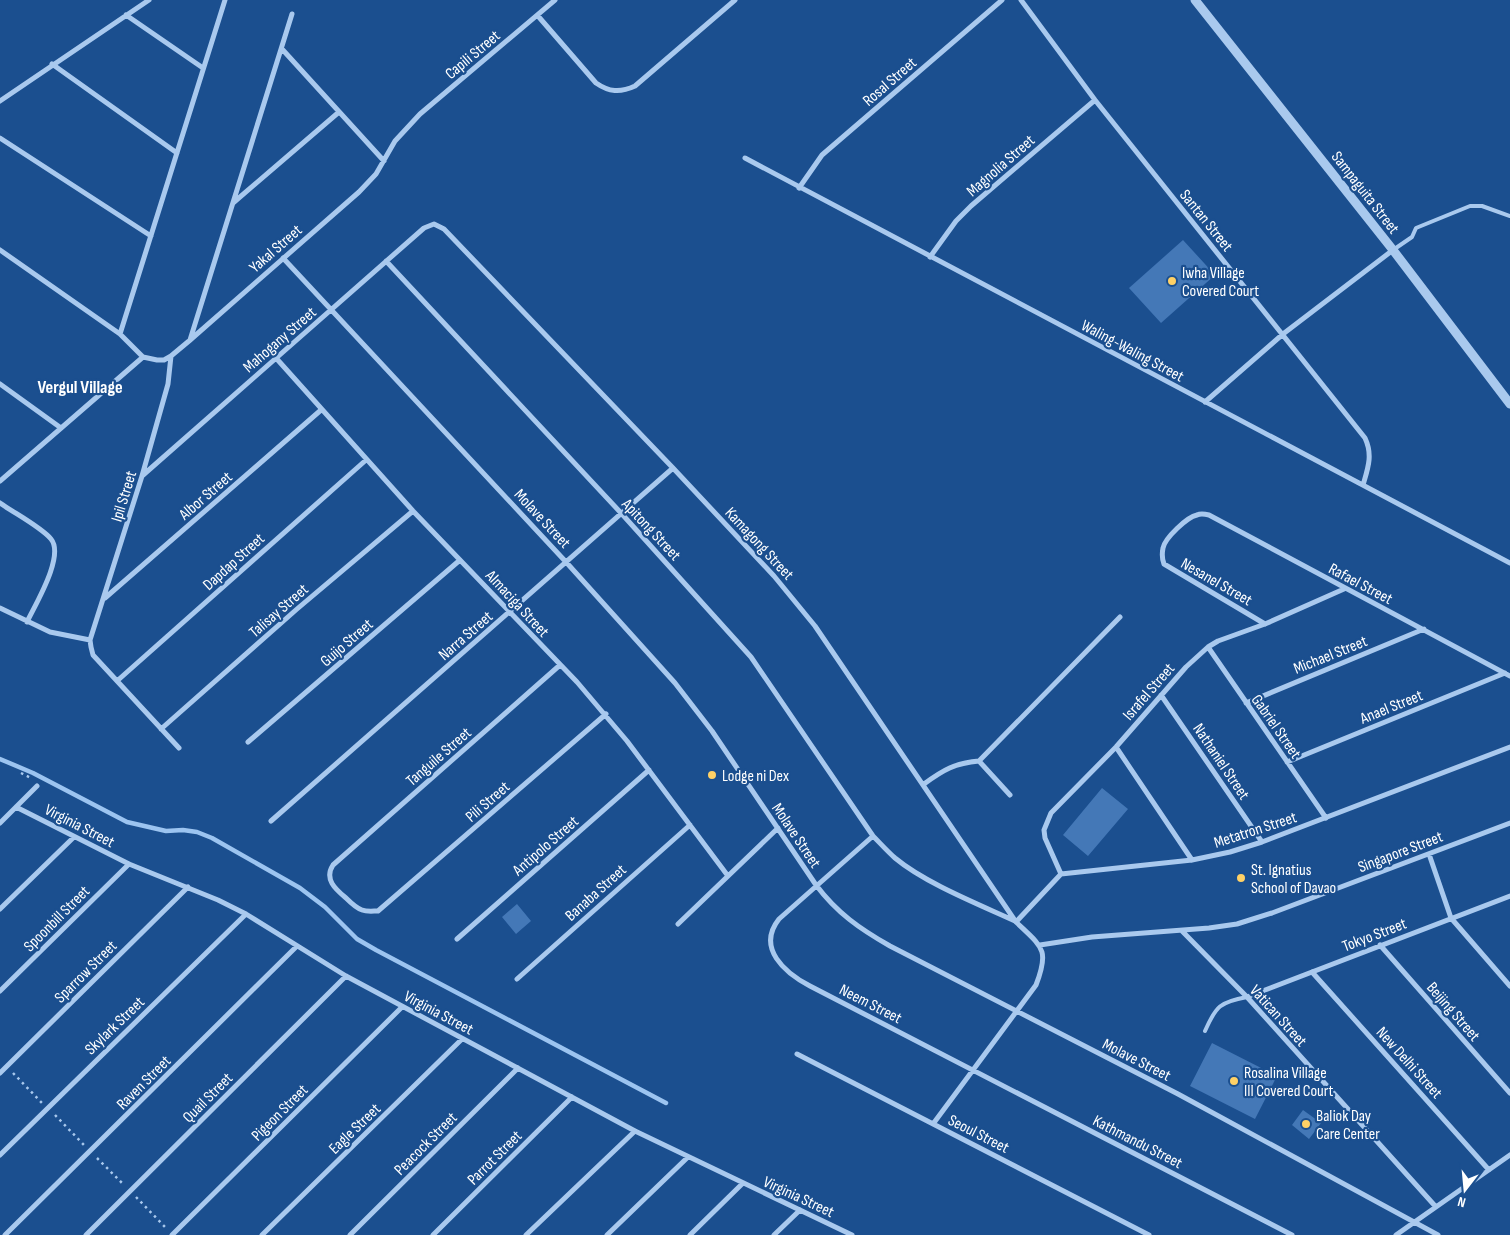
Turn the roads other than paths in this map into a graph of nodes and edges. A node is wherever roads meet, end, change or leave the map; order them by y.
1 (149, 0) edge
2 (225, 0) edge
3 (555, 0) edge
4 (735, 0) edge
5 (1002, 0) edge
6 (1021, 0) edge
7 (1195, 0) edge
8 (292, 14) dead end
9 (126, 15) junction
10 (538, 16) junction
11 (282, 49) junction
12 (52, 64) junction
13 (203, 68) junction
14 (1095, 100) junction
15 (0, 101) edge
16 (339, 112) junction
17 (406, 128) joint
18 (0, 138) edge
19 (177, 153) junction
20 (745, 158) dead end
21 (384, 162) junction
22 (799, 188) junction
23 (233, 204) junction
24 (1510, 216) edge
25 (434, 224) joint
26 (151, 236) junction
27 (0, 250) edge
28 (1393, 250) junction
29 (930, 257) junction
30 (283, 258) junction
31 (386, 261) junction
32 (331, 310) junction
33 (120, 334) junction
34 (1283, 334) junction
35 (189, 341) junction
36 (171, 356) junction
37 (143, 357) junction
38 (276, 358) junction
39 (0, 384) edge
40 (1204, 402) junction
41 (1510, 404) edge
42 (321, 410) junction
43 (61, 428) junction
44 (366, 460) junction
45 (674, 468) junction
46 (142, 476) junction
47 (0, 481) edge
48 (1363, 485) junction
49 (0, 504) edge
50 (413, 511) junction
51 (621, 513) junction
52 (1200, 514) joint
53 (460, 560) junction
54 (566, 562) junction
55 (1510, 563) edge
56 (1344, 588) junction
57 (105, 598) junction
58 (0, 608) edge
59 (510, 612) junction
60 (1120, 618) dead end
61 (27, 622) junction
62 (1265, 624) junction
63 (1424, 629) junction
64 (90, 640) junction
65 (1208, 648) junction
66 (560, 665) junction
67 (1507, 674) edge
68 (117, 682) junction
69 (1161, 695) junction
70 (1246, 703) junction
71 (606, 714) junction
72 (161, 729) junction
73 (248, 742) dead end
74 (1116, 747) junction
75 (1510, 747) edge
76 (179, 748) dead end
77 (979, 761) junction
78 (1287, 762) junction
79 (649, 770) junction
80 (924, 784) junction
81 (37, 786) dead end
82 (1010, 795) dead end
83 (16, 807) junction
84 (1326, 818) junction
85 (271, 821) dead end
86 (1510, 822) edge
87 (0, 823) edge
88 (690, 825) junction
89 (778, 828) junction
90 (873, 836) junction
91 (74, 837) junction
92 (1262, 842) junction
93 (1429, 854) junction
94 (1192, 860) junction
95 (129, 864) junction
96 (1061, 874) junction
97 (728, 876) junction
98 (816, 885) junction
99 (188, 887) junction
100 (1510, 896) edge
101 (384, 906) joint
102 (0, 910) edge
103 (246, 914) junction
104 (1451, 918) junction
105 (1016, 922) junction
106 (678, 924) dead end
107 (1182, 931) junction
108 (457, 939) dead end
109 (1040, 945) junction
110 (1380, 945) junction
111 (297, 946) junction
112 (1312, 972) junction
113 (346, 976) junction
114 (517, 978) dead end
115 (1510, 986) edge
116 (0, 990) edge
117 (1247, 997) junction
118 (402, 1007) junction
119 (1017, 1011) junction
120 (1205, 1031) dead end
121 (462, 1039) junction
122 (797, 1054) dead end
123 (518, 1068) junction
124 (973, 1070) junction
125 (0, 1072) edge
126 (1510, 1093) edge
127 (572, 1097) junction
128 (933, 1124) junction
129 (635, 1131) junction
130 (0, 1155) edge
131 (1510, 1155) edge
132 (688, 1157) junction
133 (1489, 1170) junction
134 (743, 1183) junction
135 (1436, 1207) junction
136 (800, 1210) junction
137 (1415, 1222) junction
138 (5, 1235) edge
139 (86, 1235) edge
140 (172, 1235) edge
141 (262, 1235) edge
142 (350, 1235) edge
143 (433, 1235) edge
144 (526, 1235) edge
145 (607, 1235) edge
146 (690, 1235) edge
147 (774, 1235) edge
148 (852, 1235) edge
149 (1149, 1235) edge
150 (1292, 1235) edge
151 (1396, 1235) edge
152 (1438, 1235) edge

1 - 9 street
2 - 13 street
3 - 10 street, Capili Street
4 - 10 street
5 - 22 street, Rosal Street
6 - 14 street, Santan Street
7 - 28 street, Sampaguita Street
8 - 11 street
9 - 12 street
9 - 13 street
10 - 17 street, Capili Street
11 - 16 street
11 - 23 street
12 - 15 street
12 - 19 street
13 - 19 street
14 - 29 street, Magnolia Street
14 - 34 street, Santan Street
16 - 21 street
16 - 23 street
17 - 21 street, Yakal Street
18 - 26 street
19 - 26 street
20 - 22 street, Waling-Waling Street
21 - 30 street, Yakal Street
22 - 29 street, Waling-Waling Street
23 - 35 street
24 - 28 lane
25 - 31 street, Mahogany Street
25 - 45 street, Kamagong Street
26 - 33 street
27 - 33 street
28 - 34 street
28 - 41 street, Sampaguita Street
29 - 40 street, Waling-Waling Street
30 - 32 street, Molave Street
30 - 35 street, Yakal Street
31 - 32 street, Mahogany Street
31 - 51 street, Apitong Street
32 - 38 street, Mahogany Street
32 - 54 street, Molave Street
33 - 37 street
34 - 40 street
34 - 48 street, Santan Street
35 - 36 street, Yakal Street
36 - 37 street
36 - 46 street, Ipil Street
37 - 43 street
38 - 42 street, Almaciga Street
38 - 46 street, Mahogany Street
39 - 43 street
40 - 48 street, Waling-Waling Street
42 - 44 street, Almaciga Street
42 - 57 street, Albor Street
43 - 47 street
44 - 50 street, Almaciga Street
44 - 68 street, Dapdap Street
45 - 51 street, Narra Street
45 - 80 street, Kamagong Street
46 - 57 street, Ipil Street
48 - 55 street, Waling-Waling Street
49 - 61 street
50 - 53 street, Almaciga Street
50 - 72 street, Talisay Street
51 - 54 street, Narra Street
51 - 90 street, Apitong Street
52 - 56 street, Rafael Street
52 - 62 street, Nesanel Street
53 - 59 street, Almaciga Street
53 - 73 street, Guijo Street
54 - 59 street, Narra Street
54 - 89 street, Molave Street
56 - 62 street, Israfel Street
56 - 63 street, Rafael Street
57 - 64 street, Ipil Street
58 - 61 street
59 - 66 street, Almaciga Street
59 - 85 street, Narra Street
60 - 77 street
61 - 64 street
62 - 65 street, Israfel Street
63 - 67 street, Rafael Street
63 - 70 street, Michael Street
64 - 68 street
65 - 69 street, Israfel Street
65 - 70 street, Gabriel Street
66 - 71 street, Almaciga Street
66 - 101 street, Tanguile Street
67 - 78 street, Anael Street
68 - 72 street
69 - 74 street, Israfel Street
69 - 92 street, Nathaniel Street
70 - 78 street, Gabriel Street
71 - 79 street, Almaciga Street
71 - 101 street, Pili Street
72 - 76 street
74 - 94 street
74 - 96 street, Israfel Street
75 - 84 street, Metatron Street
77 - 80 street
77 - 82 street
78 - 84 street, Gabriel Street
79 - 88 street, Almaciga Street
79 - 108 street, Antipolo Street
80 - 105 street, Kamagong Street
81 - 83 street
83 - 87 street
83 - 91 street, Virginia Street
84 - 92 street, Metatron Street
86 - 93 street, Singapore Street
88 - 97 street, Almaciga Street
88 - 114 street, Banaba Street
89 - 97 street
89 - 98 street, Molave Street
90 - 98 street
90 - 105 street, Apitong Street
91 - 95 street, Virginia Street
91 - 102 street
92 - 94 street, Metatron Street
93 - 104 street
93 - 107 street, Singapore Street
94 - 96 street, Metatron Street
95 - 99 street, Virginia Street
95 - 116 street, Spoonbill Street
96 - 105 street
97 - 106 street
98 - 119 street, Molave Street
98 - 124 street, Neem Street
99 - 103 street, Virginia Street
99 - 125 street, Sparrow Street
100 - 104 street, Tokyo Street
103 - 111 street, Virginia Street
103 - 130 street, Skylark Street
104 - 110 street, Tokyo Street
104 - 115 street
105 - 109 street
107 - 109 street, Singapore Street
107 - 117 street, Vatican Street
109 - 119 street
110 - 112 street, Tokyo Street
110 - 126 street, Beijing Street
111 - 113 street, Virginia Street
111 - 138 street, Raven Street
112 - 117 street, Tokyo Street
112 - 133 street, New Delhi Street
113 - 118 street, Virginia Street
113 - 139 street, Quail Street
117 - 120 lane
117 - 135 street, Vatican Street
118 - 121 street, Virginia Street
118 - 140 street, Pigeon Street
119 - 124 street
119 - 137 street, Molave Street
121 - 123 street, Virginia Street
121 - 141 street, Eagle Street
122 - 128 street, Seoul Street
123 - 127 street, Virginia Street
123 - 142 street, Peacock Street
124 - 128 street
124 - 150 street, Kathmandu Street
127 - 129 street, Virginia Street
127 - 143 street, Parrot Street
128 - 149 street, Seoul Street
129 - 132 street, Virginia Street
129 - 144 street
131 - 133 street
132 - 134 street, Virginia Street
132 - 145 street
133 - 135 street
134 - 136 street, Virginia Street
134 - 146 street
135 - 137 street
136 - 147 street
136 - 148 street, Virginia Street
137 - 151 street
137 - 152 street, Molave Street

